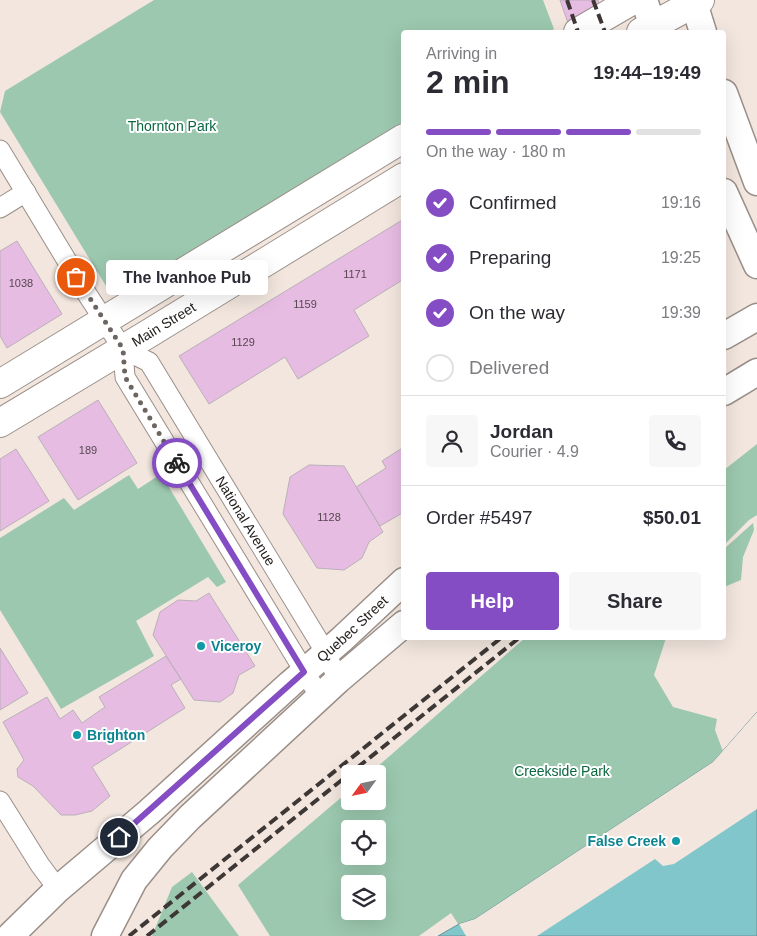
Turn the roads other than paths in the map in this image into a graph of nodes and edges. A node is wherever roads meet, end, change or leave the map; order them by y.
1 (633, 0) edge
2 (644, 0) edge
3 (696, 1) edge
4 (581, 30) edge
5 (649, 30) edge
6 (703, 30) edge
7 (726, 98) edge
8 (401, 140) edge
9 (0, 150) edge
10 (401, 179) edge
11 (757, 182) edge
12 (26, 192) junction
13 (726, 196) edge
14 (0, 208) edge
15 (757, 265) edge
16 (757, 317) edge
17 (104, 321) junction
18 (726, 335) edge
19 (123, 349) junction
20 (757, 372) edge
21 (0, 384) edge
22 (726, 391) edge
23 (0, 423) edge
24 (401, 584) edge
25 (401, 627) edge
26 (326, 653) junction
27 (304, 672) junction
28 (329, 688) junction
29 (0, 801) edge
30 (58, 889) junction
31 (10, 936) edge
32 (105, 936) edge

1 - 4 main road
2 - 5 main road
3 - 5 main road
3 - 6 main road
7 - 11 main road
8 - 17 main road
9 - 12 street, National Avenue
10 - 19 main road, Main Street
12 - 14 street
12 - 17 street, National Avenue
13 - 15 main road
16 - 18 main road
17 - 19 street, National Avenue
17 - 21 main road
19 - 23 main road, Main Street
19 - 26 street, National Avenue
19 - 27 street
20 - 22 main road
24 - 26 main road, Quebec Street
25 - 28 main road
26 - 27 main road, Quebec Street
26 - 28 street, National Avenue
27 - 28 street
27 - 30 main road, Quebec Street
28 - 32 main road
29 - 30 street
30 - 31 main road, Quebec Street

